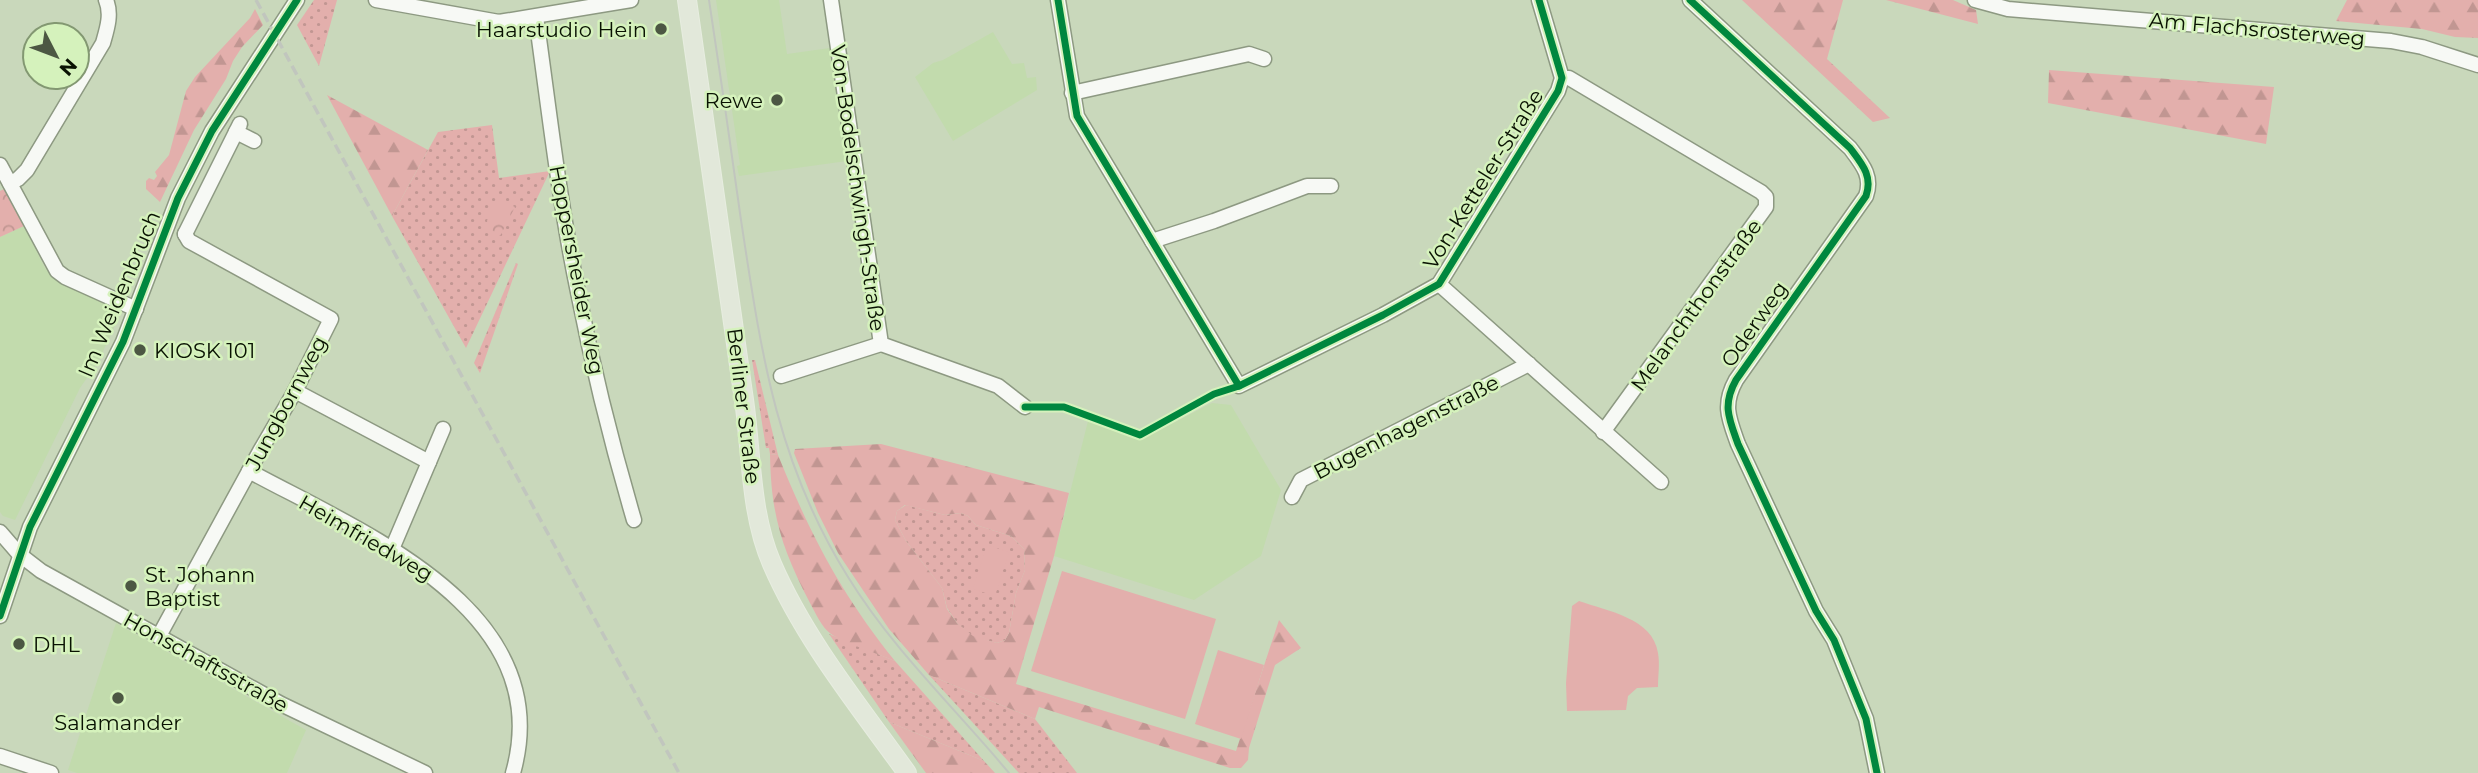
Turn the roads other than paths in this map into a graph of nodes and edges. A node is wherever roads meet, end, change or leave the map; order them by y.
1 (106, 0) edge
2 (297, 0) edge
3 (376, 0) edge
4 (631, 0) edge
5 (687, 0) edge
6 (831, 0) edge
7 (1058, 0) edge
8 (1539, 0) edge
9 (1689, 0) edge
10 (1975, 0) edge
11 (1992, 3) edge
12 (536, 17) junction
13 (1264, 59) dead end
14 (2478, 65) edge
15 (1562, 78) junction
16 (1072, 93) junction
17 (254, 141) dead end
18 (0, 165) edge
19 (9, 183) junction
20 (1331, 186) dead end
21 (165, 229) junction
22 (186, 234) junction
23 (1152, 241) junction
24 (1439, 284) junction
25 (136, 309) junction
26 (881, 344) junction
27 (1529, 364) junction
28 (781, 376) dead end
29 (295, 391) junction
30 (1025, 407) dead end
31 (443, 429) dead end
32 (1603, 432) junction
33 (429, 462) junction
34 (249, 471) junction
35 (1661, 482) dead end
36 (1292, 497) dead end
37 (634, 520) dead end
38 (0, 532) edge
39 (393, 549) junction
40 (19, 554) junction
41 (0, 616) edge
42 (159, 636) junction
43 (0, 756) edge
44 (396, 767) edge
45 (51, 773) edge
46 (425, 773) edge
47 (513, 773) edge
48 (907, 773) edge
49 (1877, 773) edge

1 - 19 street
2 - 21 street, Im Weidenbruch
3 - 12 street
4 - 12 street
5 - 48 main road, Berliner Straße
6 - 26 street, Von-Bodelschwingh-Straße
7 - 16 street, Von-Ketteler-Straße
8 - 15 street, Von-Ketteler-Straße
9 - 49 street, Oderweg
10 - 11 street, Am Flachsrosterweg
11 - 14 street, Am Flachsrosterweg
12 - 37 street, Hoppersheider Weg
13 - 16 street
15 - 24 street, Von-Ketteler-Straße
15 - 32 street, Melanchthonstraße
16 - 23 street, Von-Ketteler-Straße
17 - 22 street, Im Weidenbruch
18 - 19 street
19 - 25 street
20 - 23 street
21 - 22 street, Im Weidenbruch
21 - 25 street, Im Weidenbruch
22 - 29 street, Jungbornweg
23 - 24 street, Von-Ketteler-Straße
24 - 27 street
25 - 40 street, Im Weidenbruch
26 - 28 street
26 - 30 street, Von-Bodelschwingh-Straße
27 - 32 street
27 - 36 street, Bugenhagenstraße
29 - 33 street
29 - 34 street, Jungbornweg
31 - 33 street
32 - 35 street
33 - 39 street
34 - 39 street, Heimfriedweg
34 - 42 street, Jungbornweg
38 - 40 street, Honschaftsstraße
39 - 47 street, Heimfriedweg
40 - 41 street, Im Weidenbruch
40 - 42 street, Honschaftsstraße
42 - 44 street, Honschaftsstraße
43 - 45 street
44 - 46 street, Honschaftsstraße

